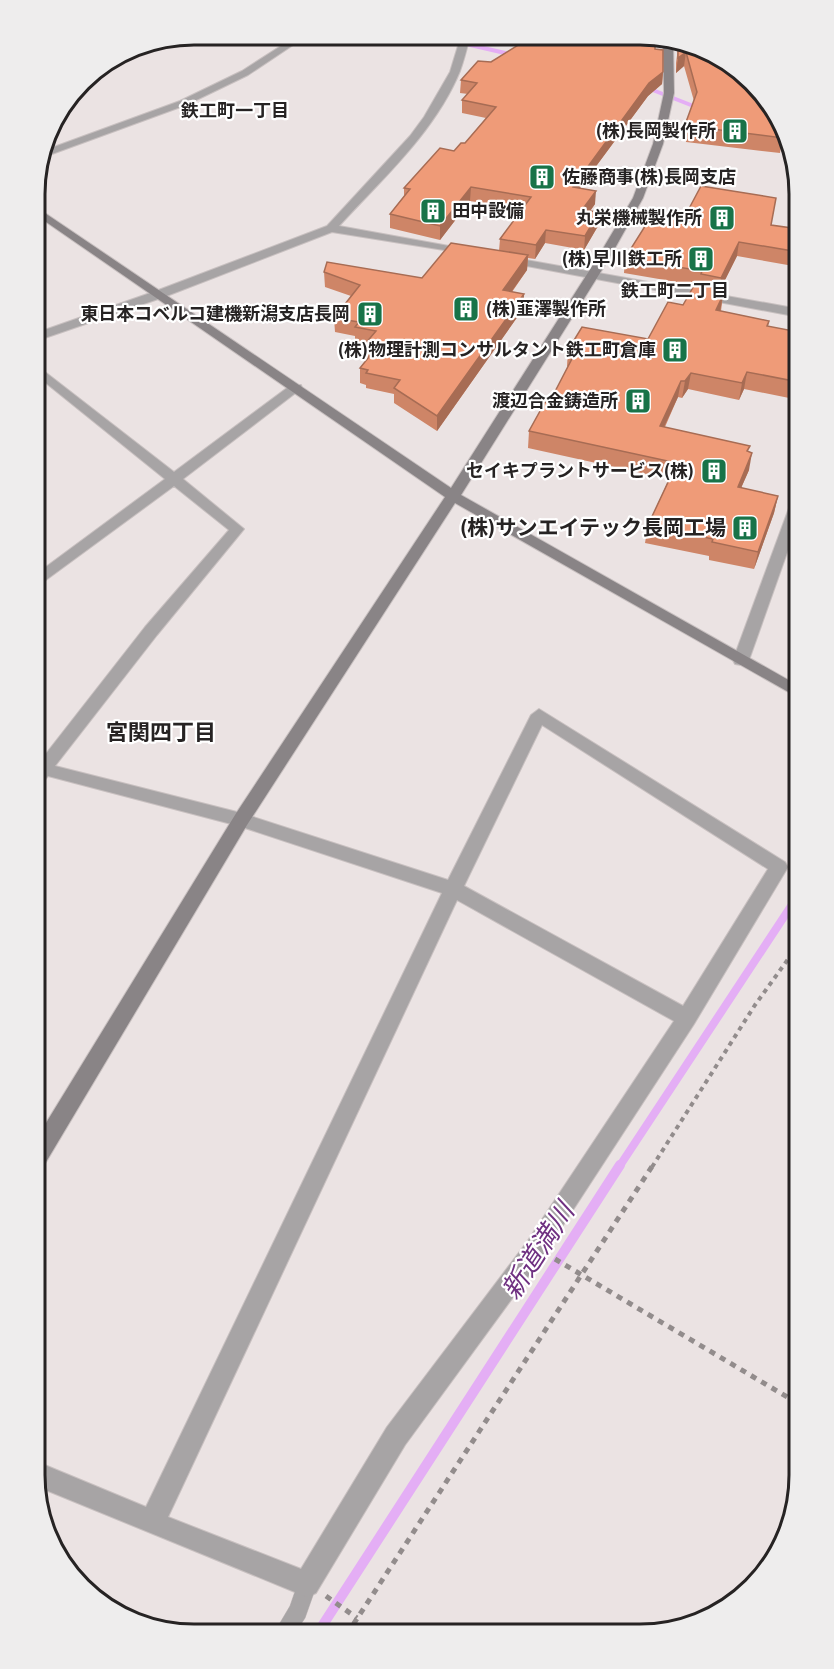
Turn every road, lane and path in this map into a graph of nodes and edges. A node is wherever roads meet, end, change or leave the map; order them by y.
1 (289, 45) edge
2 (463, 45) edge
3 (672, 49) edge
4 (51, 151) edge
5 (45, 216) edge
6 (331, 228) junction
7 (593, 275) junction
8 (160, 294) junction
9 (789, 311) edge
10 (45, 334) edge
11 (45, 376) edge
12 (296, 388) junction
13 (173, 478) junction
14 (453, 496) junction
15 (789, 528) edge
16 (45, 575) edge
17 (741, 660) junction
18 (789, 687) edge
19 (45, 759) edge
20 (45, 769) edge
21 (241, 820) junction
22 (453, 889) junction
23 (789, 958) edge
24 (687, 1018) junction
25 (45, 1143) edge
26 (548, 1254) dead end
27 (582, 1276) junction
28 (789, 1398) edge
29 (45, 1478) edge
30 (152, 1523) junction
31 (313, 1587) junction
32 (357, 1618) junction
33 (290, 1624) edge
34 (353, 1624) edge

1 - 4 street
2 - 6 street
3 - 7 street
5 - 8 street
6 - 7 street
6 - 8 street
7 - 9 street
7 - 14 street
8 - 10 street
8 - 12 street
11 - 13 street
12 - 13 street
12 - 14 street
13 - 16 street
13 - 19 street
14 - 17 street
14 - 21 street
15 - 17 street
17 - 18 street
20 - 21 street
21 - 22 street
21 - 25 street
22 - 24 street
22 - 24 street
22 - 30 street
23 - 27 path
24 - 31 street
26 - 27 path
27 - 28 path
27 - 32 path
29 - 30 street
30 - 31 street
31 - 32 path
31 - 33 lane
32 - 34 path

